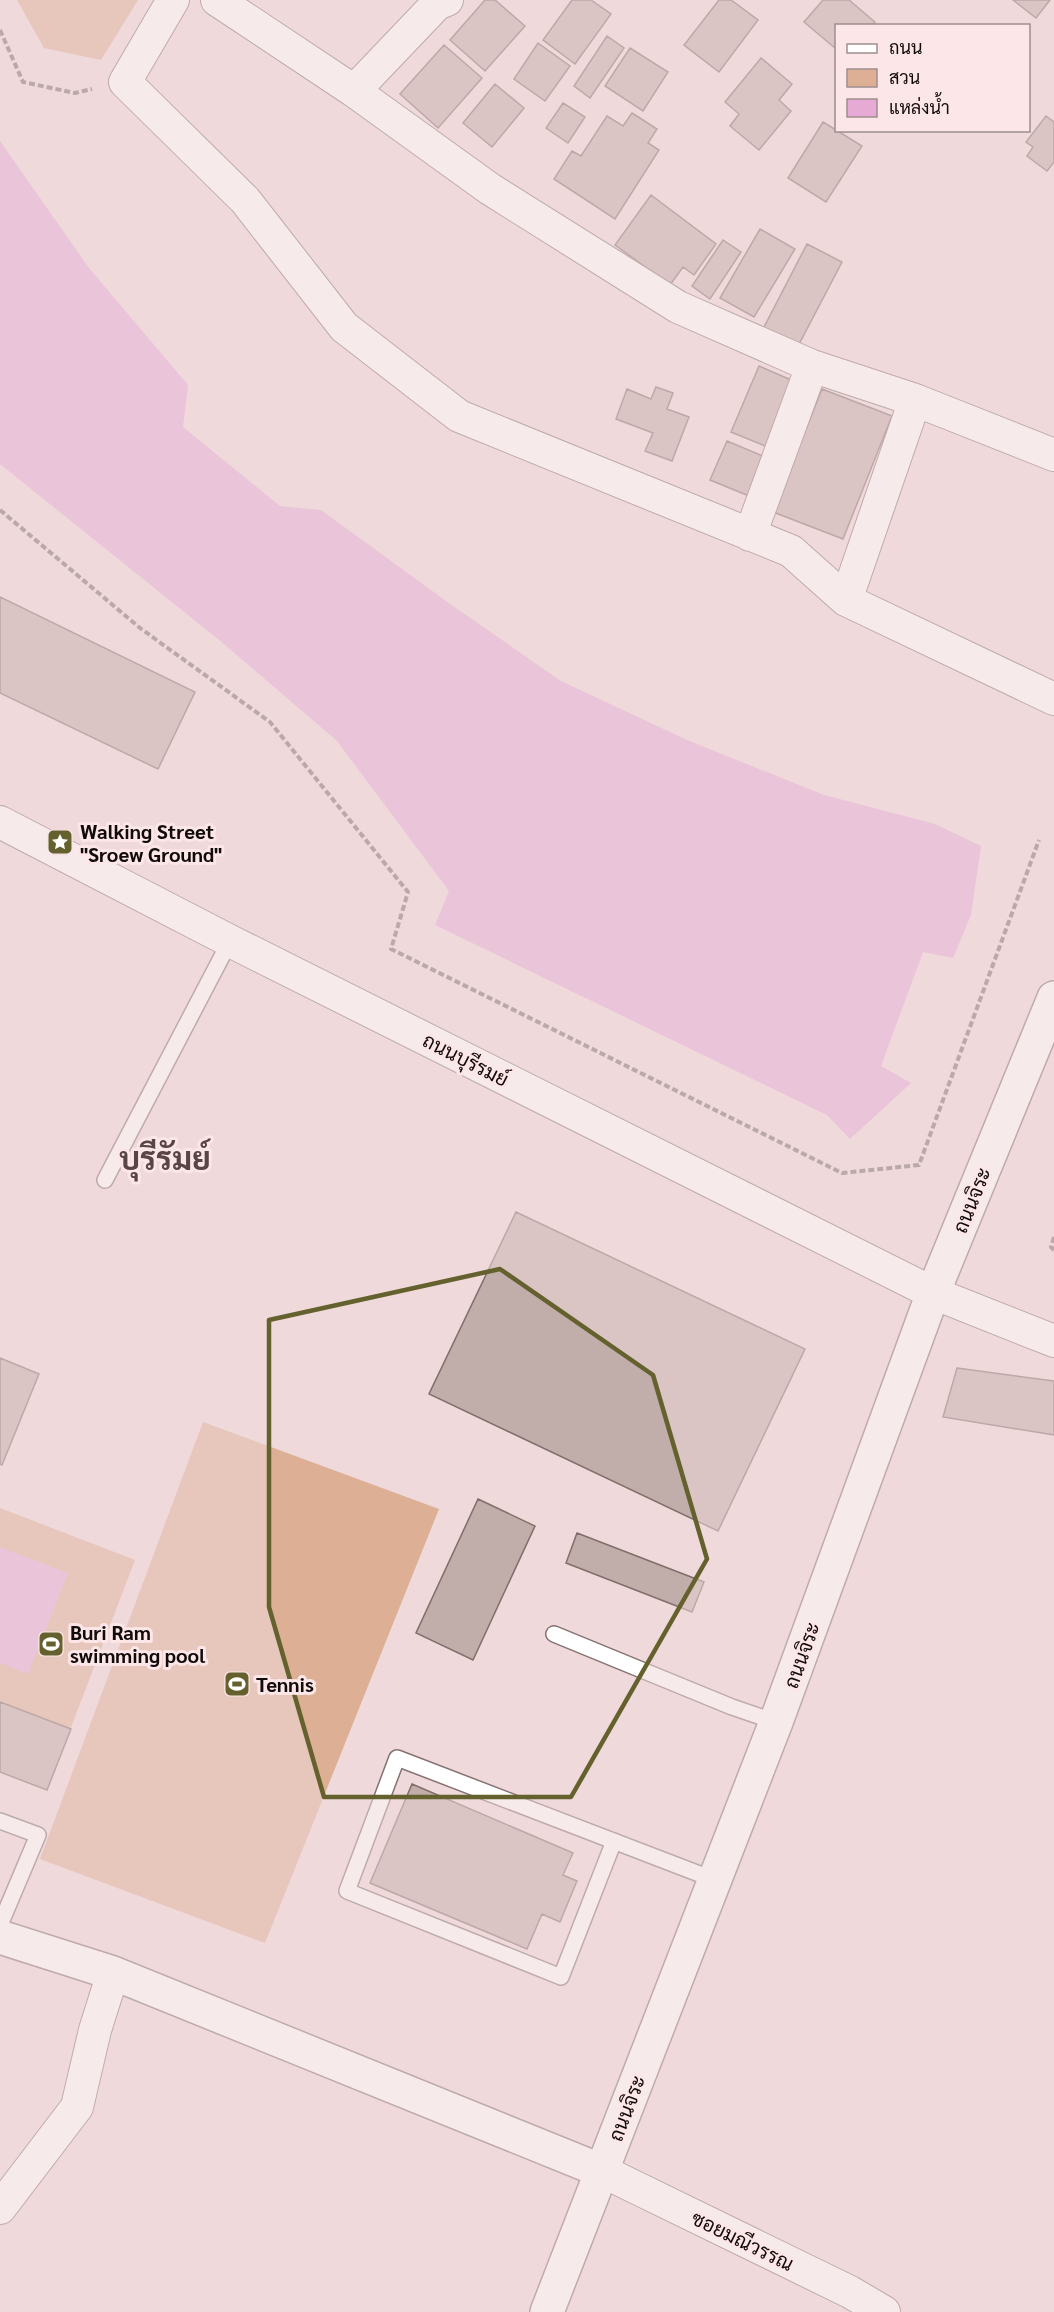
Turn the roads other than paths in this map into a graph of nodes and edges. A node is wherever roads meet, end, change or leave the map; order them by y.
1 (173, 0) edge
2 (217, 0) edge
3 (447, 0) edge
4 (354, 91) junction
5 (812, 366) junction
6 (915, 400) junction
7 (1054, 454) edge
8 (750, 535) junction
9 (846, 600) junction
10 (1054, 699) edge
11 (0, 822) edge
12 (230, 941) junction
13 (1054, 998) edge
14 (105, 1180) dead end
15 (933, 1293) junction
16 (1054, 1341) edge
17 (554, 1634) dead end
18 (776, 1722) junction
19 (0, 1821) edge
20 (614, 1841) junction
21 (715, 1880) junction
22 (0, 1925) edge
23 (0, 1937) edge
24 (113, 1973) junction
25 (602, 2171) junction
26 (0, 2208) edge
27 (547, 2312) edge
28 (884, 2312) edge

1 - 8 street
2 - 4 street
3 - 4 street
4 - 5 street
5 - 6 street
5 - 8 street
6 - 7 street
6 - 9 street
8 - 9 street
9 - 10 street
11 - 12 street, ถนนบุรีรมย์
12 - 14 lane
12 - 15 street, ถนนบุรีรมย์
13 - 15 main road, ถนนจิระ
15 - 16 street, ถนนบุรีรมย์
15 - 18 main road, ถนนจิระ
17 - 18 lane
18 - 21 main road, ถนนจิระ
19 - 22 lane
20 - 20 lane
20 - 21 lane
21 - 25 main road, ถนนจิระ
23 - 24 main road
24 - 25 main road
24 - 26 street
25 - 27 main road, ถนนจิระ
25 - 28 street, ซอยมณีวรรณ

